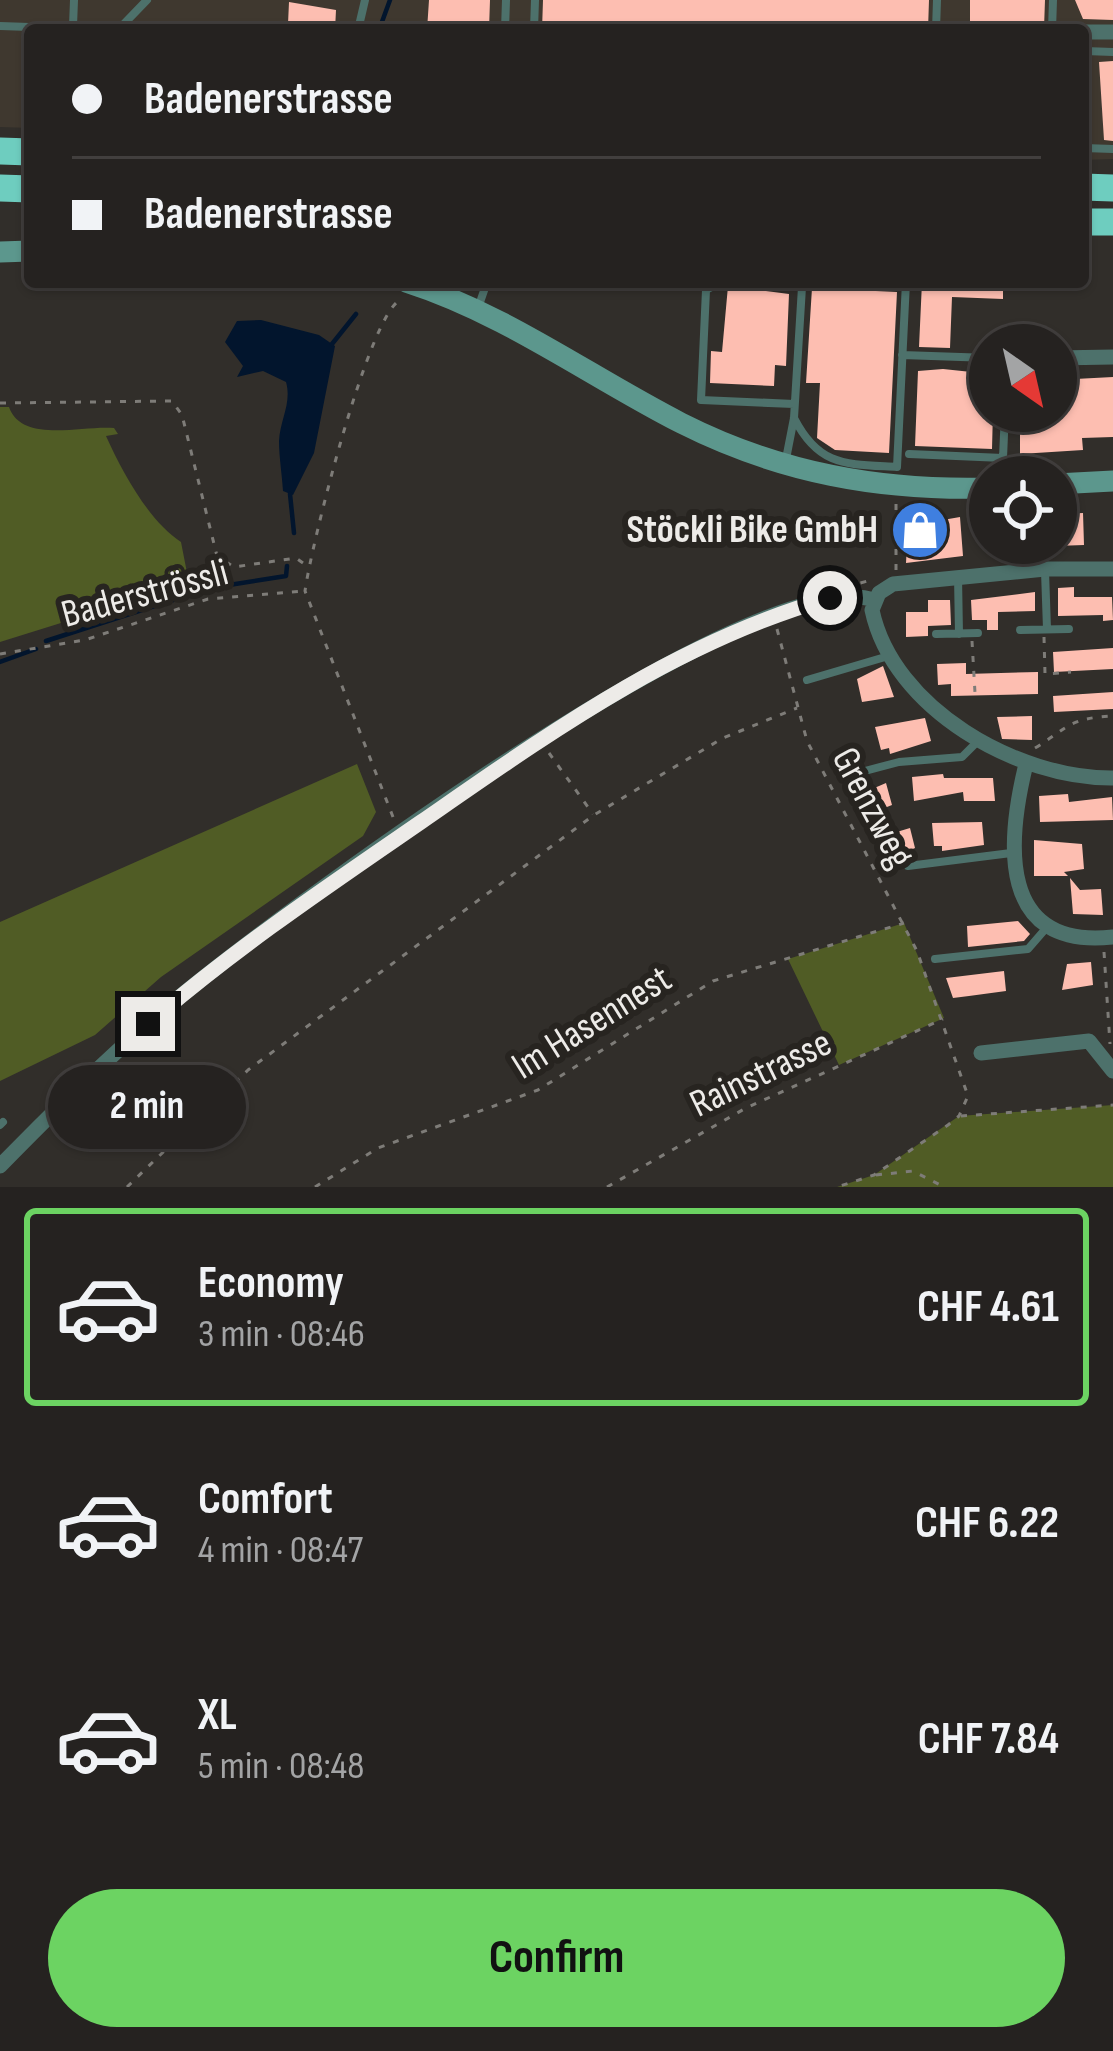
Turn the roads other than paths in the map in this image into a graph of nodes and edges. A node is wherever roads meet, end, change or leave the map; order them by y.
1 (147, 0) edge
2 (124, 24) edge
3 (485, 288) edge
4 (710, 288) edge
5 (802, 288) edge
6 (906, 288) edge
7 (404, 291) edge
8 (477, 310) junction
9 (902, 355) junction
10 (969, 357) edge
11 (1113, 357) edge
12 (1077, 358) edge
13 (794, 404) junction
14 (794, 418) junction
15 (1004, 432) edge
16 (909, 454) dead end
17 (784, 466) junction
18 (1113, 481) edge
19 (1077, 483) edge
20 (969, 488) edge
21 (1045, 568) junction
22 (1113, 568) edge
23 (958, 575) junction
24 (874, 600) junction
25 (1046, 629) junction
26 (1069, 629) dead end
27 (1020, 631) dead end
28 (975, 633) road end
29 (936, 634) dead end
30 (959, 634) junction
31 (893, 655) junction
32 (807, 680) dead end
33 (978, 740) junction
34 (1026, 764) junction
35 (846, 776) dead end
36 (1113, 778) edge
37 (1011, 854) junction
38 (908, 866) dead end
39 (1048, 926) junction
40 (1108, 941) edge
41 (935, 959) dead end
42 (981, 1053) dead end
43 (1112, 1064) edge
44 (0, 1166) edge

1 - 2 lane
3 - 8 lane
4 - 13 lane
5 - 13 lane
6 - 9 lane
7 - 8 main road
8 - 17 main road
9 - 10 lane
9 - 14 lane
11 - 12 street
13 - 14 lane
14 - 17 lane
15 - 16 lane
17 - 20 main road
18 - 19 main road
21 - 22 street
21 - 23 street
21 - 25 lane
23 - 24 street
23 - 30 lane
24 - 31 street
24 - 44 street
25 - 26 lane
25 - 27 lane
28 - 30 lane
29 - 30 lane
31 - 32 lane
31 - 33 street
33 - 34 street
33 - 35 lane
34 - 36 street
34 - 37 street
37 - 38 lane
37 - 39 street
39 - 40 street
39 - 41 lane
42 - 43 street

